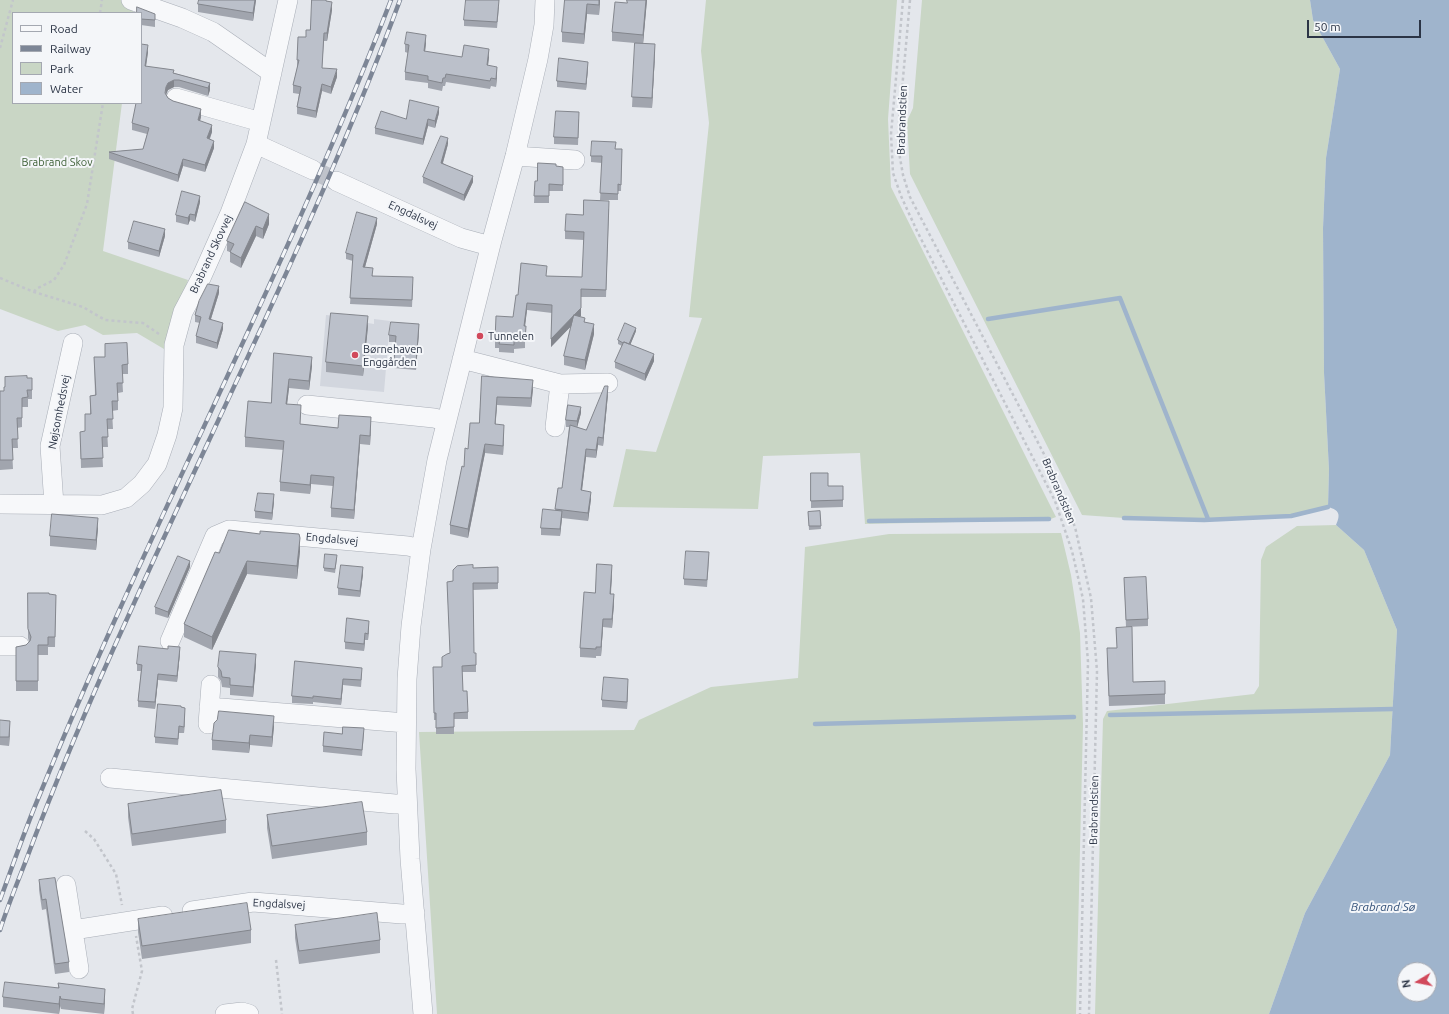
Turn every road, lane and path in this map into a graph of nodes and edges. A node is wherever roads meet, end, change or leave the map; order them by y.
1 (13, 0) edge
2 (102, 0) edge
3 (131, 0) edge
4 (288, 0) edge
5 (545, 0) edge
6 (902, 0) edge
7 (910, 0) edge
8 (100, 12) edge
9 (0, 48) edge
10 (272, 73) junction
11 (176, 98) dead end
12 (103, 104) edge
13 (261, 122) junction
14 (256, 144) junction
15 (515, 156) junction
16 (575, 160) dead end
17 (313, 170) tunnel mouth
18 (344, 184) tunnel mouth
19 (490, 246) junction
20 (0, 278) edge
21 (34, 292) junction
22 (73, 343) dead end
23 (174, 345) junction
24 (462, 359) junction
25 (608, 383) dead end
26 (560, 384) junction
27 (307, 405) dead end
28 (446, 421) junction
29 (555, 427) dead end
30 (0, 504) edge
31 (54, 505) junction
32 (421, 549) junction
33 (170, 641) dead end
34 (0, 646) edge
35 (20, 646) edge
36 (211, 685) dead end
37 (406, 723) junction
38 (110, 778) dead end
39 (407, 804) junction
40 (85, 831) dead end
41 (66, 885) dead end
42 (415, 913) junction
43 (130, 921) junction
44 (73, 930) junction
45 (276, 960) dead end
46 (79, 969) dead end
47 (419, 1013) edge
48 (133, 1014) edge
49 (225, 1014) edge
50 (249, 1014) edge
51 (282, 1014) edge
52 (1080, 1014) edge
53 (1089, 1014) edge

1 - 9 path
2 - 8 path
3 - 10 street
4 - 10 street, Brabrand Skovvej
5 - 15 street
6 - 52 path
7 - 53 path, Brabrandstien
10 - 13 street, Brabrand Skovvej
11 - 13 street
12 - 21 path
13 - 14 street, Brabrand Skovvej
14 - 17 street
14 - 23 street, Brabrand Skovvej
15 - 16 street
15 - 19 street
18 - 19 street, Engdalsvej
19 - 24 street
20 - 21 path
21 - 23 path
22 - 31 street, Nøjsomhedsvej
23 - 31 street, Brabrand Skovvej
24 - 26 street
24 - 28 street
25 - 26 street
26 - 29 street
27 - 28 street
28 - 32 street
30 - 31 street
32 - 33 street, Engdalsvej
32 - 37 street
34 - 35 street
36 - 37 street
37 - 39 street
38 - 39 street
39 - 42 street
40 - 43 path
41 - 44 street
42 - 43 street, Engdalsvej
42 - 47 street
43 - 44 street, Engdalsvej
43 - 48 path
44 - 46 street
45 - 51 path
49 - 50 street

